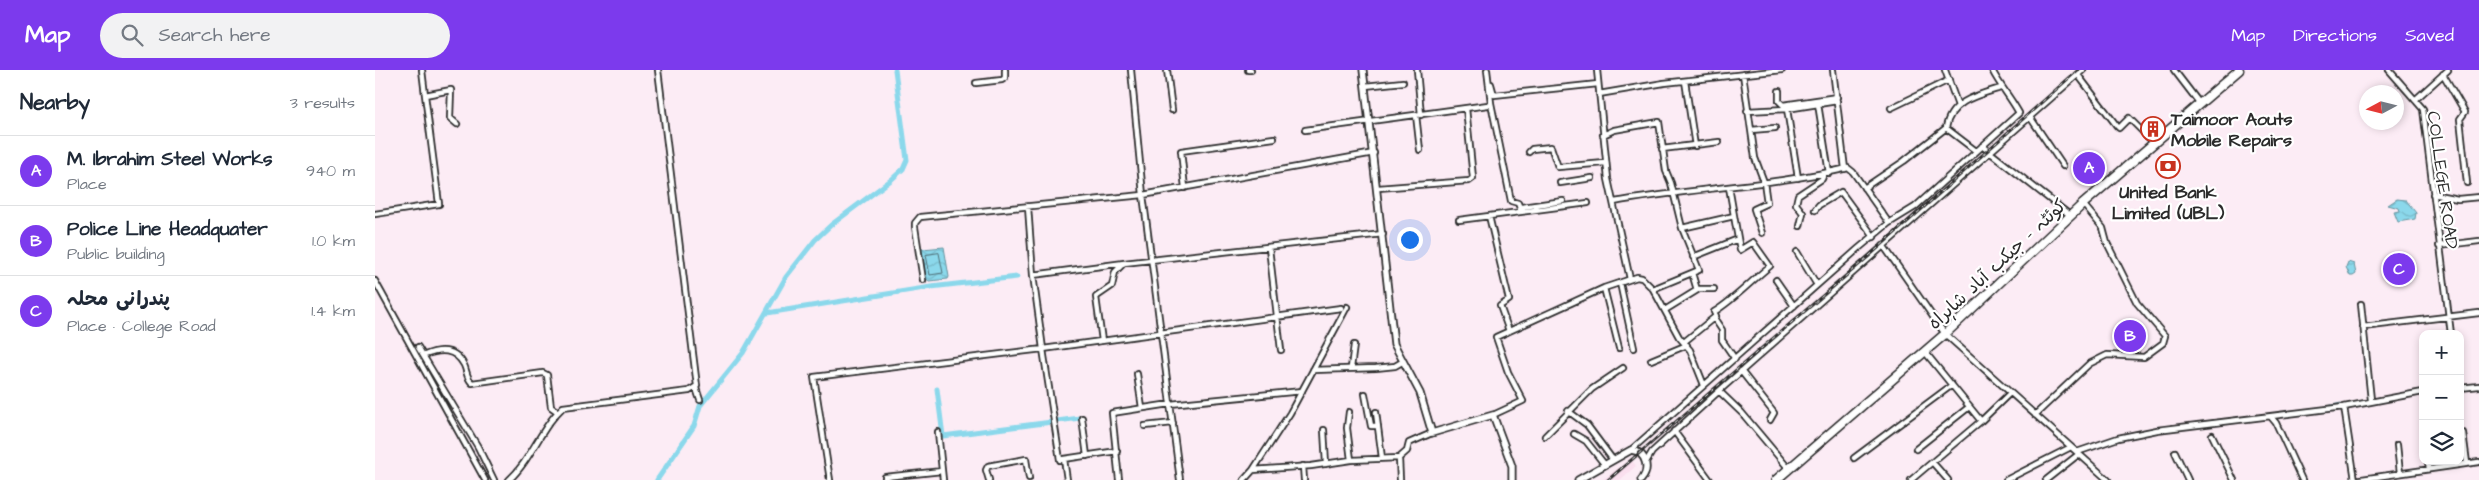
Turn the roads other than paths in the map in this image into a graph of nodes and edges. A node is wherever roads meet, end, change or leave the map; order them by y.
1 (422, 70) edge
2 (658, 70) edge
3 (1005, 70) edge
4 (1131, 70) edge
5 (1167, 70) edge
6 (1363, 70) edge
7 (1417, 70) edge
8 (1488, 70) edge
9 (1597, 70) edge
10 (1716, 70) edge
11 (1782, 70) edge
12 (1833, 70) edge
13 (1945, 70) edge
14 (1992, 70) edge
15 (2083, 70) edge
16 (2175, 70) edge
17 (2389, 70) edge
18 (2448, 70) edge
19 (1771, 71) edge
20 (2236, 71) edge
21 (1743, 74) junction
22 (2443, 74) junction
23 (2078, 75) junction
24 (1717, 77) junction
25 (1949, 80) junction
26 (1685, 81) junction
27 (976, 82) dead end
28 (1403, 82) dead end
29 (1598, 84) junction
30 (1365, 86) junction
31 (2001, 88) junction
32 (1779, 91) dead end
33 (1599, 94) junction
34 (425, 95) junction
35 (1837, 99) junction
36 (2415, 100) junction
37 (1491, 103) junction
38 (1818, 104) junction
39 (2200, 104) junction
40 (1958, 106) junction
41 (1466, 108) junction
42 (1891, 108) dead end
43 (1787, 109) junction
44 (1172, 110) dead end
45 (1747, 111) junction
46 (1419, 115) junction
47 (2031, 117) junction
48 (1369, 121) junction
49 (457, 124) dead end
50 (1775, 128) dead end
51 (1946, 128) junction
52 (1305, 130) dead end
53 (1751, 130) junction
54 (1603, 135) junction
55 (1274, 138) dead end
56 (1719, 142) dead end
57 (2155, 143) junction
58 (1695, 146) junction
59 (1982, 146) junction
60 (1662, 149) junction
61 (1420, 150) dead end
62 (1976, 151) junction
63 (1529, 152) dead end
64 (1374, 153) junction
65 (1989, 154) junction
66 (1605, 163) junction
67 (2063, 166) dead end
68 (1845, 169) junction
69 (1826, 173) junction
70 (1592, 178) dead end
71 (1799, 178) junction
72 (1560, 182) dead end
73 (1764, 182) junction
74 (2467, 183) dead end
75 (1729, 187) junction
76 (1185, 188) junction
77 (1378, 188) junction
78 (1864, 188) junction
79 (1674, 193) junction
80 (2433, 194) junction
81 (1143, 195) junction
82 (2479, 197) edge
83 (1563, 201) dead end
84 (1614, 202) junction
85 (1588, 203) dead end
86 (2083, 204) junction
87 (1029, 207) junction
88 (1521, 210) junction
89 (1815, 210) dead end
90 (375, 214) edge
91 (1489, 216) junction
92 (1734, 216) junction
93 (2071, 216) junction
94 (1459, 220) dead end
95 (1889, 223) junction
96 (1800, 226) dead end
97 (1682, 228) junction
98 (1762, 233) dead end
99 (1383, 234) junction
100 (1874, 236) junction
101 (1738, 239) junction
102 (2479, 241) edge
103 (1883, 245) junction
104 (2439, 246) junction
105 (1269, 248) junction
106 (1797, 252) dead end
107 (1693, 257) junction
108 (1152, 260) junction
109 (1124, 263) junction
110 (1691, 273) junction
111 (1033, 275) junction
112 (1630, 279) junction
113 (923, 280) dead end
114 (1776, 280) dead end
115 (375, 281) edge
116 (1620, 283) junction
117 (1817, 285) junction
118 (1604, 288) junction
119 (1653, 289) junction
120 (1714, 289) dead end
121 (1697, 290) junction
122 (2361, 304) dead end
123 (1794, 306) junction
124 (1665, 310) junction
125 (2479, 313) edge
126 (1277, 317) junction
127 (2447, 317) junction
128 (1714, 318) junction
129 (2363, 327) junction
130 (2450, 330) edge
131 (1509, 331) junction
132 (1161, 333) junction
133 (1945, 334) junction
134 (1101, 341) junction
135 (1685, 344) junction
136 (1354, 345) dead end
137 (418, 348) dead end
138 (1619, 348) dead end
139 (1634, 348) dead end
140 (1043, 349) junction
141 (1281, 350) dead end
142 (1925, 352) junction
143 (425, 355) junction
144 (1735, 359) junction
145 (1651, 360) dead end
146 (1402, 362) junction
147 (1351, 368) junction
148 (1623, 368) dead end
149 (1313, 370) junction
150 (1741, 371) junction
151 (1137, 374) dead end
152 (1704, 385) junction
153 (1952, 385) junction
154 (2479, 386) edge
155 (696, 388) junction
156 (2464, 388) edge
157 (1302, 391) junction
158 (1719, 391) junction
159 (2010, 393) junction
160 (2419, 393) edge
161 (1365, 394) dead end
162 (700, 400) dead end
163 (2371, 400) junction
164 (1170, 404) junction
165 (1969, 407) junction
166 (2344, 407) junction
167 (1142, 408) junction
168 (1568, 411) junction
169 (558, 412) junction
170 (1349, 412) dead end
171 (1376, 412) dead end
172 (1493, 415) junction
173 (2035, 415) junction
174 (2271, 417) junction
175 (1082, 418) dead end
176 (1770, 420) dead end
177 (1173, 422) junction
178 (1981, 422) junction
179 (1145, 426) dead end
180 (1378, 426) junction
181 (1324, 430) dead end
182 (1674, 431) junction
183 (938, 432) dead end
184 (1432, 434) junction
185 (1574, 434) dead end
186 (1545, 436) dead end
187 (2212, 436) dead end
188 (2464, 440) edge
189 (2397, 445) dead end
190 (2071, 447) junction
191 (1916, 449) dead end
192 (1631, 450) junction
193 (1117, 451) junction
194 (2175, 452) dead end
195 (2078, 453) junction
196 (1087, 456) junction
197 (1382, 458) junction
198 (1399, 458) junction
199 (1854, 458) dead end
200 (1064, 459) junction
201 (1351, 460) junction
202 (1613, 460) junction
203 (1646, 462) junction
204 (2479, 462) edge
205 (1933, 463) junction
206 (2467, 463) junction
207 (1326, 464) junction
208 (1605, 465) junction
209 (2428, 465) edge
210 (1303, 466) junction
211 (1789, 469) junction
212 (2429, 469) junction
213 (942, 471) junction
214 (1251, 472) junction
215 (2400, 473) junction
216 (1029, 478) dead end
217 (485, 480) edge
218 (494, 480) edge
219 (509, 480) edge
220 (830, 480) edge
221 (885, 480) edge
222 (943, 480) edge
223 (989, 480) edge
224 (1067, 480) edge
225 (1119, 480) edge
226 (1180, 480) edge
227 (1244, 480) edge
228 (1251, 480) edge
229 (1304, 480) edge
230 (1400, 480) edge
231 (1512, 480) edge
232 (1578, 480) edge
233 (1641, 480) edge
234 (1710, 480) edge
235 (1776, 480) edge
236 (1911, 480) edge
237 (1948, 480) edge
238 (2006, 480) edge
239 (2046, 480) edge
240 (2108, 480) edge
241 (2188, 480) edge
242 (2234, 480) edge
243 (2302, 480) edge
244 (2355, 480) edge

1 - 34 street
2 - 155 street
3 - 27 street
4 - 81 street
5 - 44 street
6 - 30 street
7 - 46 street
8 - 29 street
8 - 37 street
9 - 29 street
10 - 24 street
11 - 19 street
12 - 35 street
13 - 25 street
14 - 31 street
15 - 23 street
16 - 39 street
17 - 36 street, COLLEGE ROAD
18 - 22 street
19 - 21 street
20 - 39 highway, کوئٹہ - جیکب آباد شاہراہ
21 - 24 street
21 - 45 street
22 - 36 street
22 - 74 street
23 - 47 street
23 - 57 street
24 - 26 street
25 - 40 street
25 - 42 street
26 - 33 street
26 - 58 street
28 - 30 street
29 - 33 street
30 - 48 street
31 - 40 street
31 - 59 street
32 - 35 street
33 - 54 street
34 - 49 street
34 - 90 street
35 - 38 street
35 - 68 street
36 - 80 street, COLLEGE ROAD
37 - 41 street
37 - 88 street
38 - 43 street
38 - 69 street
39 - 57 highway, کوئٹہ - جیکب آباد شاہراہ
40 - 51 street
41 - 46 street
41 - 77 street
43 - 45 street
43 - 71 street
45 - 53 street
46 - 48 street
46 - 61 street
47 - 65 street
47 - 67 street
48 - 52 street
48 - 64 street
50 - 53 street
51 - 62 street
51 - 78 street
53 - 73 street
54 - 60 street
54 - 66 street
55 - 76 street
56 - 58 street
57 - 86 highway, کوئٹہ - جیکب آباد شاہراہ
58 - 60 street
59 - 62 street
59 - 65 street
60 - 79 street
62 - 95 street
63 - 66 street
64 - 76 street
64 - 77 street
65 - 93 street
65 - 103 street
66 - 84 street
68 - 69 street
68 - 78 street
69 - 71 street
69 - 96 street
70 - 72 street
71 - 73 street
73 - 75 street
73 - 98 street
75 - 79 street
75 - 92 street
76 - 81 street
77 - 99 street
78 - 95 street
79 - 84 street
79 - 97 street
80 - 82 street
80 - 104 street, COLLEGE ROAD
81 - 87 street
81 - 108 street
83 - 88 street
84 - 112 street
85 - 88 street
86 - 93 highway, کوئٹہ - جیکب آباد شاہراہ
86 - 173 street
87 - 111 street
87 - 113 street
88 - 91 street
89 - 100 street
91 - 94 street
91 - 131 street
92 - 97 street
92 - 101 street
93 - 133 highway, کوئٹہ - جیکب آباد شاہراہ
95 - 100 street
97 - 107 street
99 - 105 street
99 - 146 street
100 - 117 street
101 - 107 street
101 - 128 street
102 - 104 street
103 - 133 street
103 - 150 street
104 - 127 street, COLLEGE ROAD
105 - 108 street
105 - 126 street
106 - 117 street
107 - 110 street
108 - 109 street
108 - 132 street
109 - 111 street
109 - 134 street
110 - 119 street
110 - 121 street
111 - 140 street
112 - 116 street
112 - 119 street
114 - 123 street
115 - 217 street
116 - 118 street
116 - 139 street
117 - 123 street
118 - 131 street
118 - 138 street
119 - 124 street
120 - 121 street
121 - 124 street
122 - 129 street
123 - 144 street
124 - 135 street
125 - 127 street
126 - 132 street
126 - 141 street
126 - 149 street
127 - 129 street
127 - 130 street, COLLEGE ROAD
128 - 135 street
128 - 144 street
129 - 163 street
131 - 172 street
132 - 134 street
132 - 164 street
133 - 142 highway, کوئٹہ - جیکب آباد شاہراہ
133 - 159 street
134 - 140 street
135 - 145 street
135 - 152 street
136 - 147 street
137 - 143 street
140 - 200 street
140 - 220 street
142 - 153 street
142 - 211 highway, کوئٹہ - جیکب آباد شاہراہ
143 - 169 street
143 - 218 street
144 - 152 street
146 - 147 street
146 - 184 street
147 - 149 street
148 - 168 street
149 - 157 street
150 - 158 street
150 - 176 street
151 - 167 street
152 - 192 street
153 - 165 street
153 - 199 street
154 - 156 street
155 - 162 street
155 - 169 street
157 - 164 street
157 - 214 street
158 - 182 street
158 - 211 street
159 - 173 street
159 - 178 street
160 - 163 street
161 - 180 street
163 - 166 street
164 - 167 street
164 - 177 street
165 - 178 street
165 - 191 street
166 - 174 street
166 - 244 street
167 - 193 street
168 - 186 street
168 - 202 street
169 - 219 street
170 - 201 street
171 - 180 street
172 - 184 street
172 - 231 street
173 - 190 street
174 - 195 street
174 - 243 street
175 - 196 street
177 - 179 street
177 - 226 street
178 - 205 street
180 - 197 street
181 - 207 street
182 - 203 street
182 - 234 street
183 - 213 street
184 - 198 street
185 - 208 street
187 - 242 street
188 - 206 street
189 - 215 street
190 - 195 street
190 - 238 street
192 - 202 street
192 - 203 street
193 - 196 street
193 - 225 street
194 - 241 street
195 - 239 street
195 - 240 street
196 - 200 street
197 - 198 street
197 - 201 street
198 - 230 street
200 - 224 street
201 - 207 street
202 - 208 street
203 - 233 street
204 - 206 street
205 - 236 street
205 - 237 street
206 - 212 street
207 - 210 street
208 - 232 street
209 - 212 street
210 - 214 street
210 - 229 street
211 - 235 highway, کوئٹہ - جیکب آباد شاہراہ
212 - 215 street
213 - 221 street
213 - 222 street
214 - 227 street
214 - 228 street
215 - 244 street
216 - 223 street

